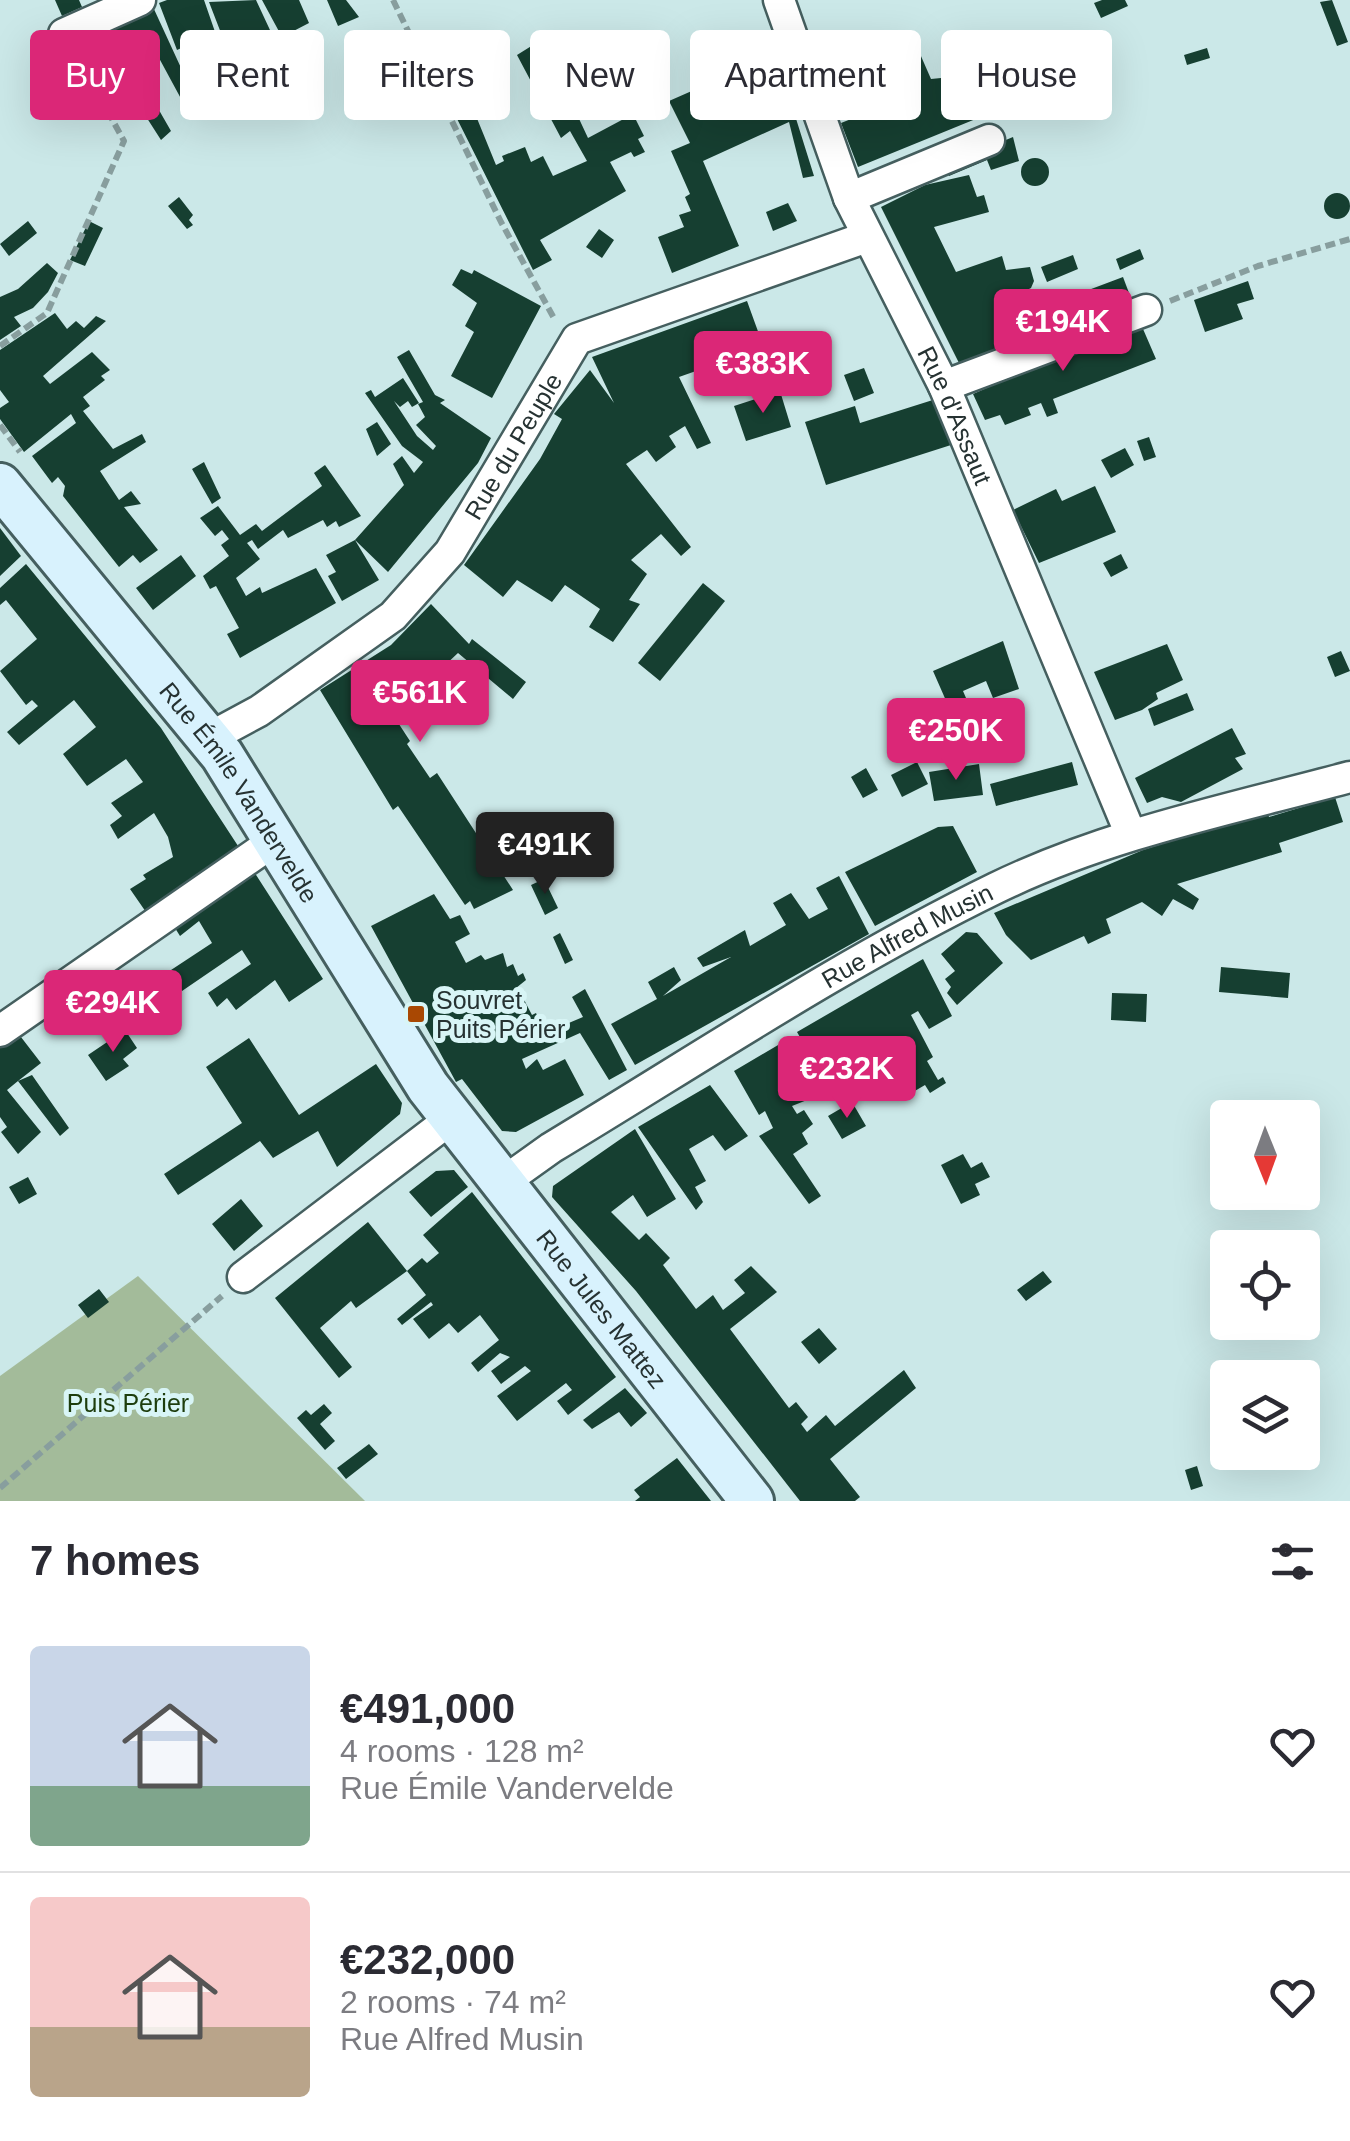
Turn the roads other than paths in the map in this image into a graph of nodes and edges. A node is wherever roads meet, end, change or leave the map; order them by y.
1 (140, 0) edge
2 (779, 0) edge
3 (73, 30) edge
4 (988, 140) dead end
5 (849, 198) junction
6 (867, 238) junction
7 (1146, 310) road end
8 (944, 386) junction
9 (12, 471) edge
10 (209, 738) junction
11 (1350, 777) edge
12 (1131, 836) junction
13 (277, 839) junction
14 (0, 1030) edge
15 (452, 1118) junction
16 (502, 1183) junction
17 (243, 1277) road end
18 (752, 1501) edge

1 - 3 street
2 - 5 street, Rue d'Assaut
4 - 5 street
5 - 6 street, Rue d'Assaut
6 - 8 street, Rue d'Assaut
6 - 10 street, Rue du Peuple
7 - 8 street
8 - 12 street, Rue d'Assaut
9 - 10 main road, Rue Émile Vandervelde
10 - 13 main road, Rue Émile Vandervelde
11 - 12 street, Rue Alfred Musin
12 - 16 street, Rue Alfred Musin
13 - 14 street
13 - 15 main road, Rue Émile Vandervelde
15 - 16 main road, Rue Jules Mattez
15 - 17 street
16 - 18 main road, Rue Jules Mattez

